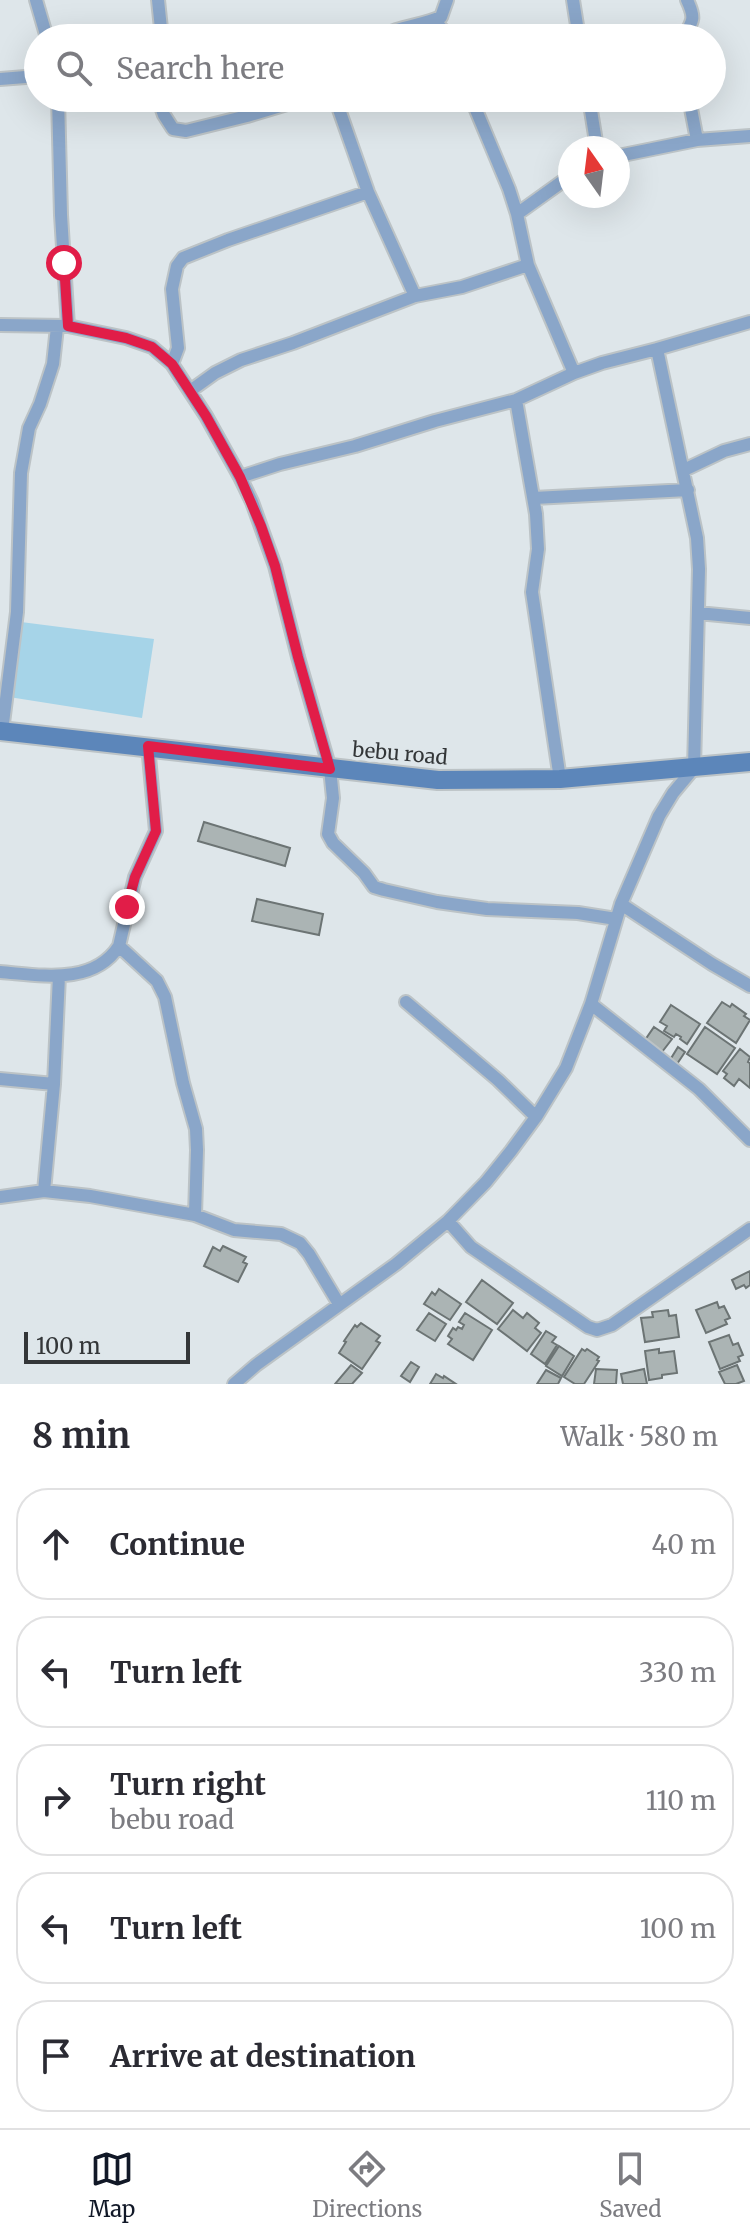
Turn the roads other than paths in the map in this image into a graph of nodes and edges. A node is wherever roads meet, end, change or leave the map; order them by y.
1 (36, 0) edge
2 (158, 0) edge
3 (447, 0) edge
4 (573, 0) edge
5 (687, 0) edge
6 (434, 20) junction
7 (43, 24) edge
8 (161, 24) edge
9 (417, 24) edge
10 (438, 24) edge
11 (577, 24) edge
12 (691, 24) edge
13 (24, 77) edge
14 (0, 79) edge
15 (58, 112) edge
16 (163, 112) edge
17 (260, 112) edge
18 (340, 112) edge
19 (476, 112) edge
20 (591, 112) edge
21 (692, 112) edge
22 (595, 136) edge
23 (750, 136) edge
24 (697, 140) junction
25 (630, 154) edge
26 (558, 185) edge
27 (368, 192) junction
28 (517, 214) junction
29 (528, 265) junction
30 (415, 296) junction
31 (750, 322) edge
32 (0, 325) edge
33 (62, 326) junction
34 (657, 349) junction
35 (172, 364) junction
36 (574, 373) junction
37 (190, 391) junction
38 (516, 400) junction
39 (750, 444) edge
40 (684, 470) junction
41 (240, 477) junction
42 (688, 490) junction
43 (534, 498) junction
44 (698, 613) junction
45 (750, 618) edge
46 (1, 731) edge
47 (148, 746) junction
48 (750, 762) edge
49 (694, 768) junction
50 (330, 769) junction
51 (560, 779) junction
52 (621, 904) junction
53 (616, 919) junction
54 (119, 946) junction
55 (0, 972) edge
56 (59, 976) junction
57 (750, 986) edge
58 (406, 1002) dead end
59 (591, 1004) junction
60 (0, 1079) edge
61 (54, 1084) junction
62 (536, 1117) junction
63 (750, 1140) edge
64 (44, 1191) junction
65 (0, 1197) edge
66 (195, 1215) junction
67 (448, 1221) junction
68 (750, 1229) edge
69 (339, 1304) junction
70 (234, 1384) edge

1 - 7 street
2 - 8 street
3 - 6 street
4 - 11 street
5 - 12 street
6 - 9 street
6 - 10 street
13 - 14 street
15 - 33 street
16 - 17 street
18 - 27 street
19 - 28 street
20 - 22 street
21 - 24 street
23 - 24 street
24 - 25 street
26 - 28 street
27 - 30 street
27 - 35 street
28 - 29 street
29 - 30 street
29 - 36 street
30 - 37 street
31 - 34 street
32 - 33 street
33 - 35 street
33 - 46 street
34 - 36 street
34 - 40 street
35 - 37 street
36 - 38 street
37 - 41 street
38 - 41 street
38 - 43 street
39 - 40 street
40 - 42 street
41 - 50 street
42 - 43 street
42 - 44 street
43 - 51 street
44 - 45 street
44 - 49 street
46 - 47 street, bebu road
47 - 50 street, bebu road
47 - 54 street
48 - 49 street, bebu road
49 - 51 street, bebu road
49 - 52 street
50 - 51 street, bebu road
50 - 53 street
52 - 53 street
52 - 57 street
53 - 59 street
54 - 56 street
54 - 66 street
55 - 56 street
56 - 61 street
58 - 62 street
59 - 62 street
59 - 63 street
60 - 61 street
61 - 64 street
62 - 67 street
64 - 65 street
64 - 66 street
66 - 69 street
67 - 68 street
67 - 69 street
69 - 70 street

